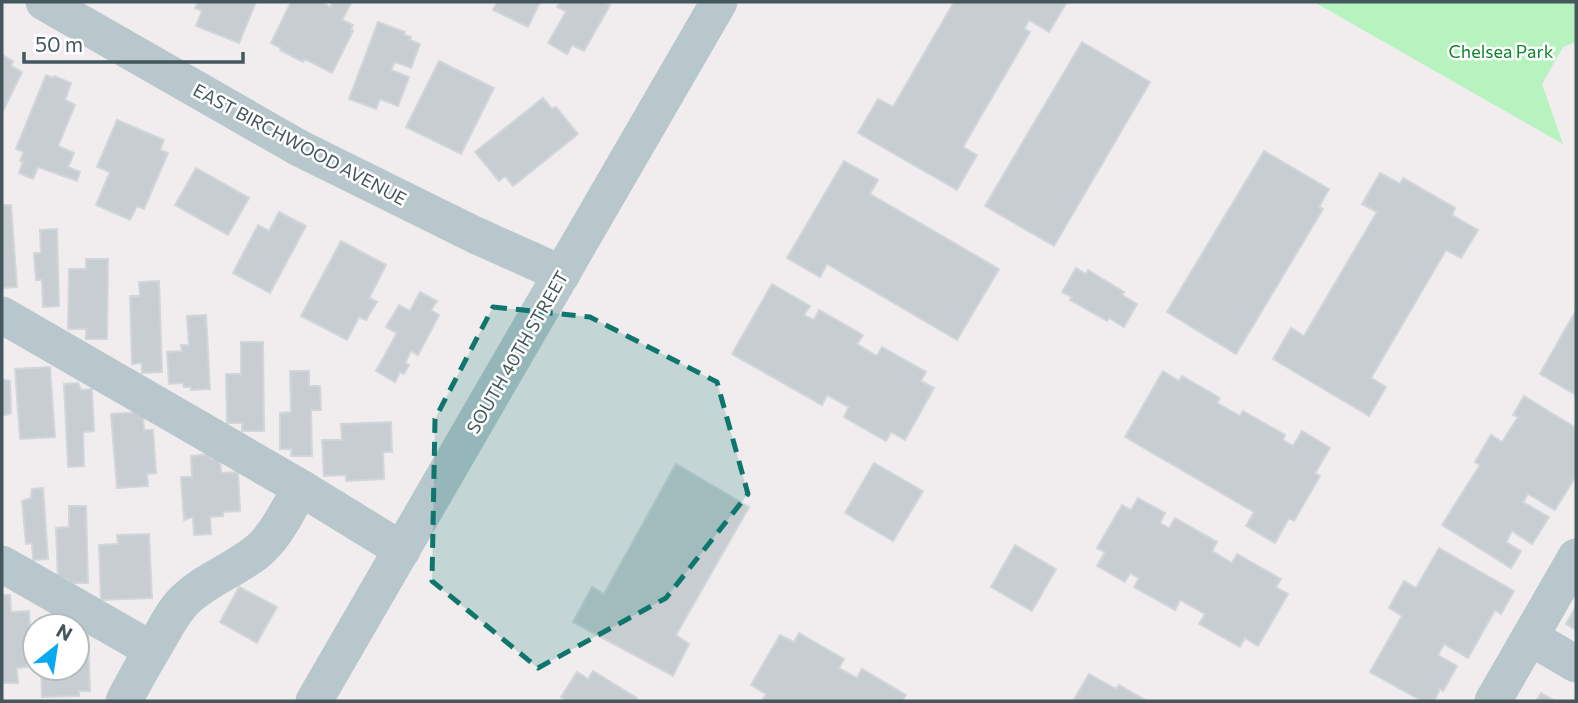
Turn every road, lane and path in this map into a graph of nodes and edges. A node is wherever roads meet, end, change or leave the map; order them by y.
1 (44, 2) edge
2 (719, 2) edge
3 (562, 274) junction
4 (2, 315) edge
5 (301, 488) junction
6 (402, 550) junction
7 (1576, 557) edge
8 (2, 564) edge
9 (1530, 637) junction
10 (152, 650) junction
11 (1576, 664) edge
12 (124, 701) edge
13 (314, 701) edge
14 (1493, 701) edge

1 - 3 street, EAST BIRCHWOOD AVENUE
2 - 3 street, SOUTH 40TH STREET
3 - 6 street, SOUTH 40TH STREET
4 - 5 street
5 - 6 street
5 - 10 street
6 - 13 street, SOUTH 40TH STREET
7 - 9 street
8 - 10 street
9 - 11 street
9 - 14 street
10 - 12 street

